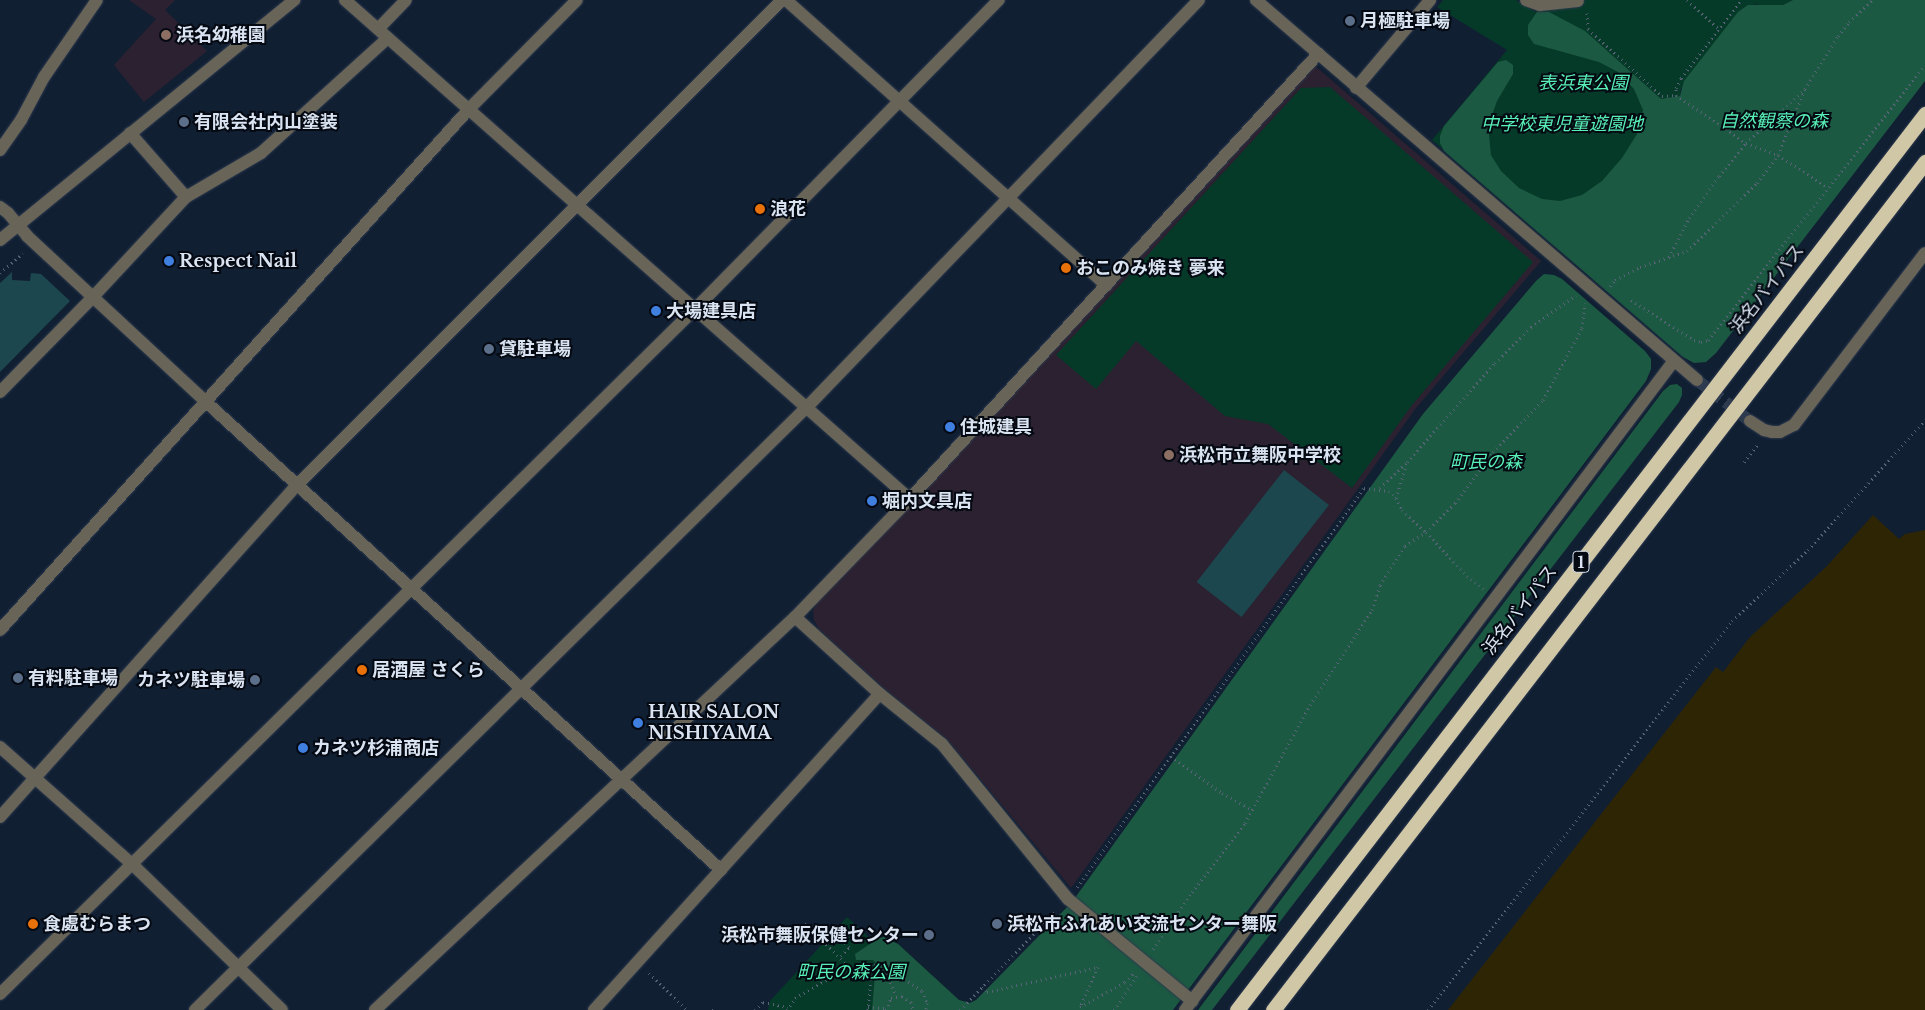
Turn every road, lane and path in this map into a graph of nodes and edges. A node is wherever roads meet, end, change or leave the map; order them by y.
1 (97, 0) edge
2 (294, 0) edge
3 (344, 0) edge
4 (406, 0) edge
5 (577, 0) edge
6 (784, 0) edge
7 (999, 0) edge
8 (1199, 0) edge
9 (1256, 0) edge
10 (1430, 0) edge
11 (1526, 0) edge
12 (1688, 0) edge
13 (1741, 0) edge
14 (1873, 0) edge
15 (1578, 1) joint
16 (378, 29) junction
17 (1719, 29) junction
18 (388, 38) junction
19 (1318, 54) junction
20 (1925, 65) edge
21 (1356, 88) junction
22 (1805, 89) junction
23 (1676, 95) junction
24 (899, 101) junction
25 (469, 109) junction
26 (1925, 114) edge
27 (130, 133) junction
28 (1746, 144) junction
29 (0, 150) edge
30 (1778, 155) junction
31 (1925, 162) edge
32 (1827, 187) junction
33 (186, 197) junction
34 (1009, 198) junction
35 (577, 204) junction
36 (0, 207) edge
37 (18, 224) junction
38 (0, 240) edge
39 (34, 243) junction
40 (24, 252) junction
41 (1925, 253) edge
42 (30, 258) dead end
43 (1669, 258) junction
44 (0, 273) edge
45 (1106, 285) junction
46 (1610, 286) junction
47 (1586, 287) junction
48 (1618, 292) dead end
49 (93, 297) junction
50 (1626, 297) dead end
51 (1599, 298) junction
52 (696, 308) junction
53 (1673, 362) junction
54 (1697, 380) tunnel mouth
55 (0, 392) edge
56 (206, 402) junction
57 (807, 407) junction
58 (1925, 420) edge
59 (1750, 421) tunnel mouth
60 (1758, 444) dead end
61 (1407, 462) junction
62 (1744, 462) dead end
63 (297, 485) junction
64 (1380, 488) junction
65 (1396, 498) junction
66 (910, 499) junction
67 (1426, 532) junction
68 (412, 588) junction
69 (1496, 598) junction
70 (795, 618) junction
71 (0, 630) edge
72 (522, 688) junction
73 (880, 694) junction
74 (0, 747) edge
75 (1171, 756) junction
76 (35, 778) junction
77 (622, 780) junction
78 (1253, 810) junction
79 (0, 817) edge
80 (132, 864) junction
81 (721, 870) junction
82 (1068, 899) junction
83 (805, 923) dead end
84 (841, 938) dead end
85 (841, 956) junction
86 (638, 962) junction
87 (1145, 962) junction
88 (882, 964) junction
89 (872, 965) junction
90 (238, 967) junction
91 (849, 967) junction
92 (982, 987) junction
93 (0, 994) edge
94 (896, 996) junction
95 (1189, 1006) edge
96 (868, 1008) edge
97 (787, 1009) edge
98 (886, 1009) edge
99 (195, 1010) edge
100 (282, 1010) edge
101 (375, 1010) edge
102 (594, 1010) edge
103 (687, 1010) edge
104 (755, 1010) edge
105 (913, 1010) edge
106 (926, 1010) edge
107 (960, 1010) edge
108 (1114, 1010) edge
109 (1237, 1010) edge
110 (1273, 1010) edge
111 (1428, 1010) edge

1 - 29 street
2 - 27 street
3 - 16 street
4 - 16 street
5 - 25 street
6 - 24 street
6 - 35 street
7 - 24 street
8 - 34 street
9 - 19 street
10 - 21 street
11 - 15 street
12 - 17 path
13 - 17 path
14 - 22 path
15 - 23 path
16 - 18 street
17 - 23 path
18 - 25 street
18 - 33 street
19 - 21 street
19 - 45 street
20 - 32 path
21 - 47 street
22 - 28 path
22 - 30 path
23 - 28 path
24 - 34 street
24 - 52 street
25 - 35 street
25 - 56 street
26 - 109 highway, 浜名バイパス / 1
27 - 33 street
27 - 37 street
28 - 30 path
28 - 43 path
30 - 32 path
30 - 43 path
31 - 110 highway, 1
32 - 50 path
33 - 49 street
34 - 45 street
34 - 57 street
35 - 52 street
35 - 63 street
36 - 37 street
37 - 38 street
37 - 39 street
39 - 40 path
39 - 49 street
40 - 42 path
40 - 44 path
41 - 59 street
43 - 46 path
45 - 66 street
46 - 48 path
46 - 51 path
47 - 51 street
47 - 61 path
47 - 67 path
49 - 55 street
49 - 56 street
51 - 53 street
52 - 57 street
52 - 68 street
53 - 54 street
53 - 69 street
56 - 63 street
56 - 71 street
57 - 66 street
57 - 72 street
58 - 111 path
60 - 62 path
61 - 64 path
61 - 65 path
63 - 68 street
63 - 76 street
64 - 65 path
64 - 75 path
65 - 67 path
66 - 70 street
67 - 69 path
67 - 78 path
68 - 72 street
68 - 80 street
69 - 95 street
70 - 73 street
70 - 77 street
72 - 77 street
72 - 90 street
73 - 81 street
73 - 82 street
74 - 76 street
75 - 78 path
75 - 82 path
76 - 79 street
76 - 80 street
77 - 81 street
77 - 101 street
78 - 87 path
80 - 90 street
80 - 93 street
81 - 86 street
82 - 87 street
82 - 92 path
83 - 85 path
84 - 85 path
85 - 91 path
86 - 102 street
86 - 103 path
87 - 92 path
87 - 95 street
87 - 108 path
88 - 89 path
88 - 94 path
88 - 106 path
89 - 91 path
89 - 96 path
90 - 99 street
90 - 100 street
91 - 97 path
92 - 107 path
94 - 98 path
94 - 105 path
96 - 98 path
97 - 104 path

